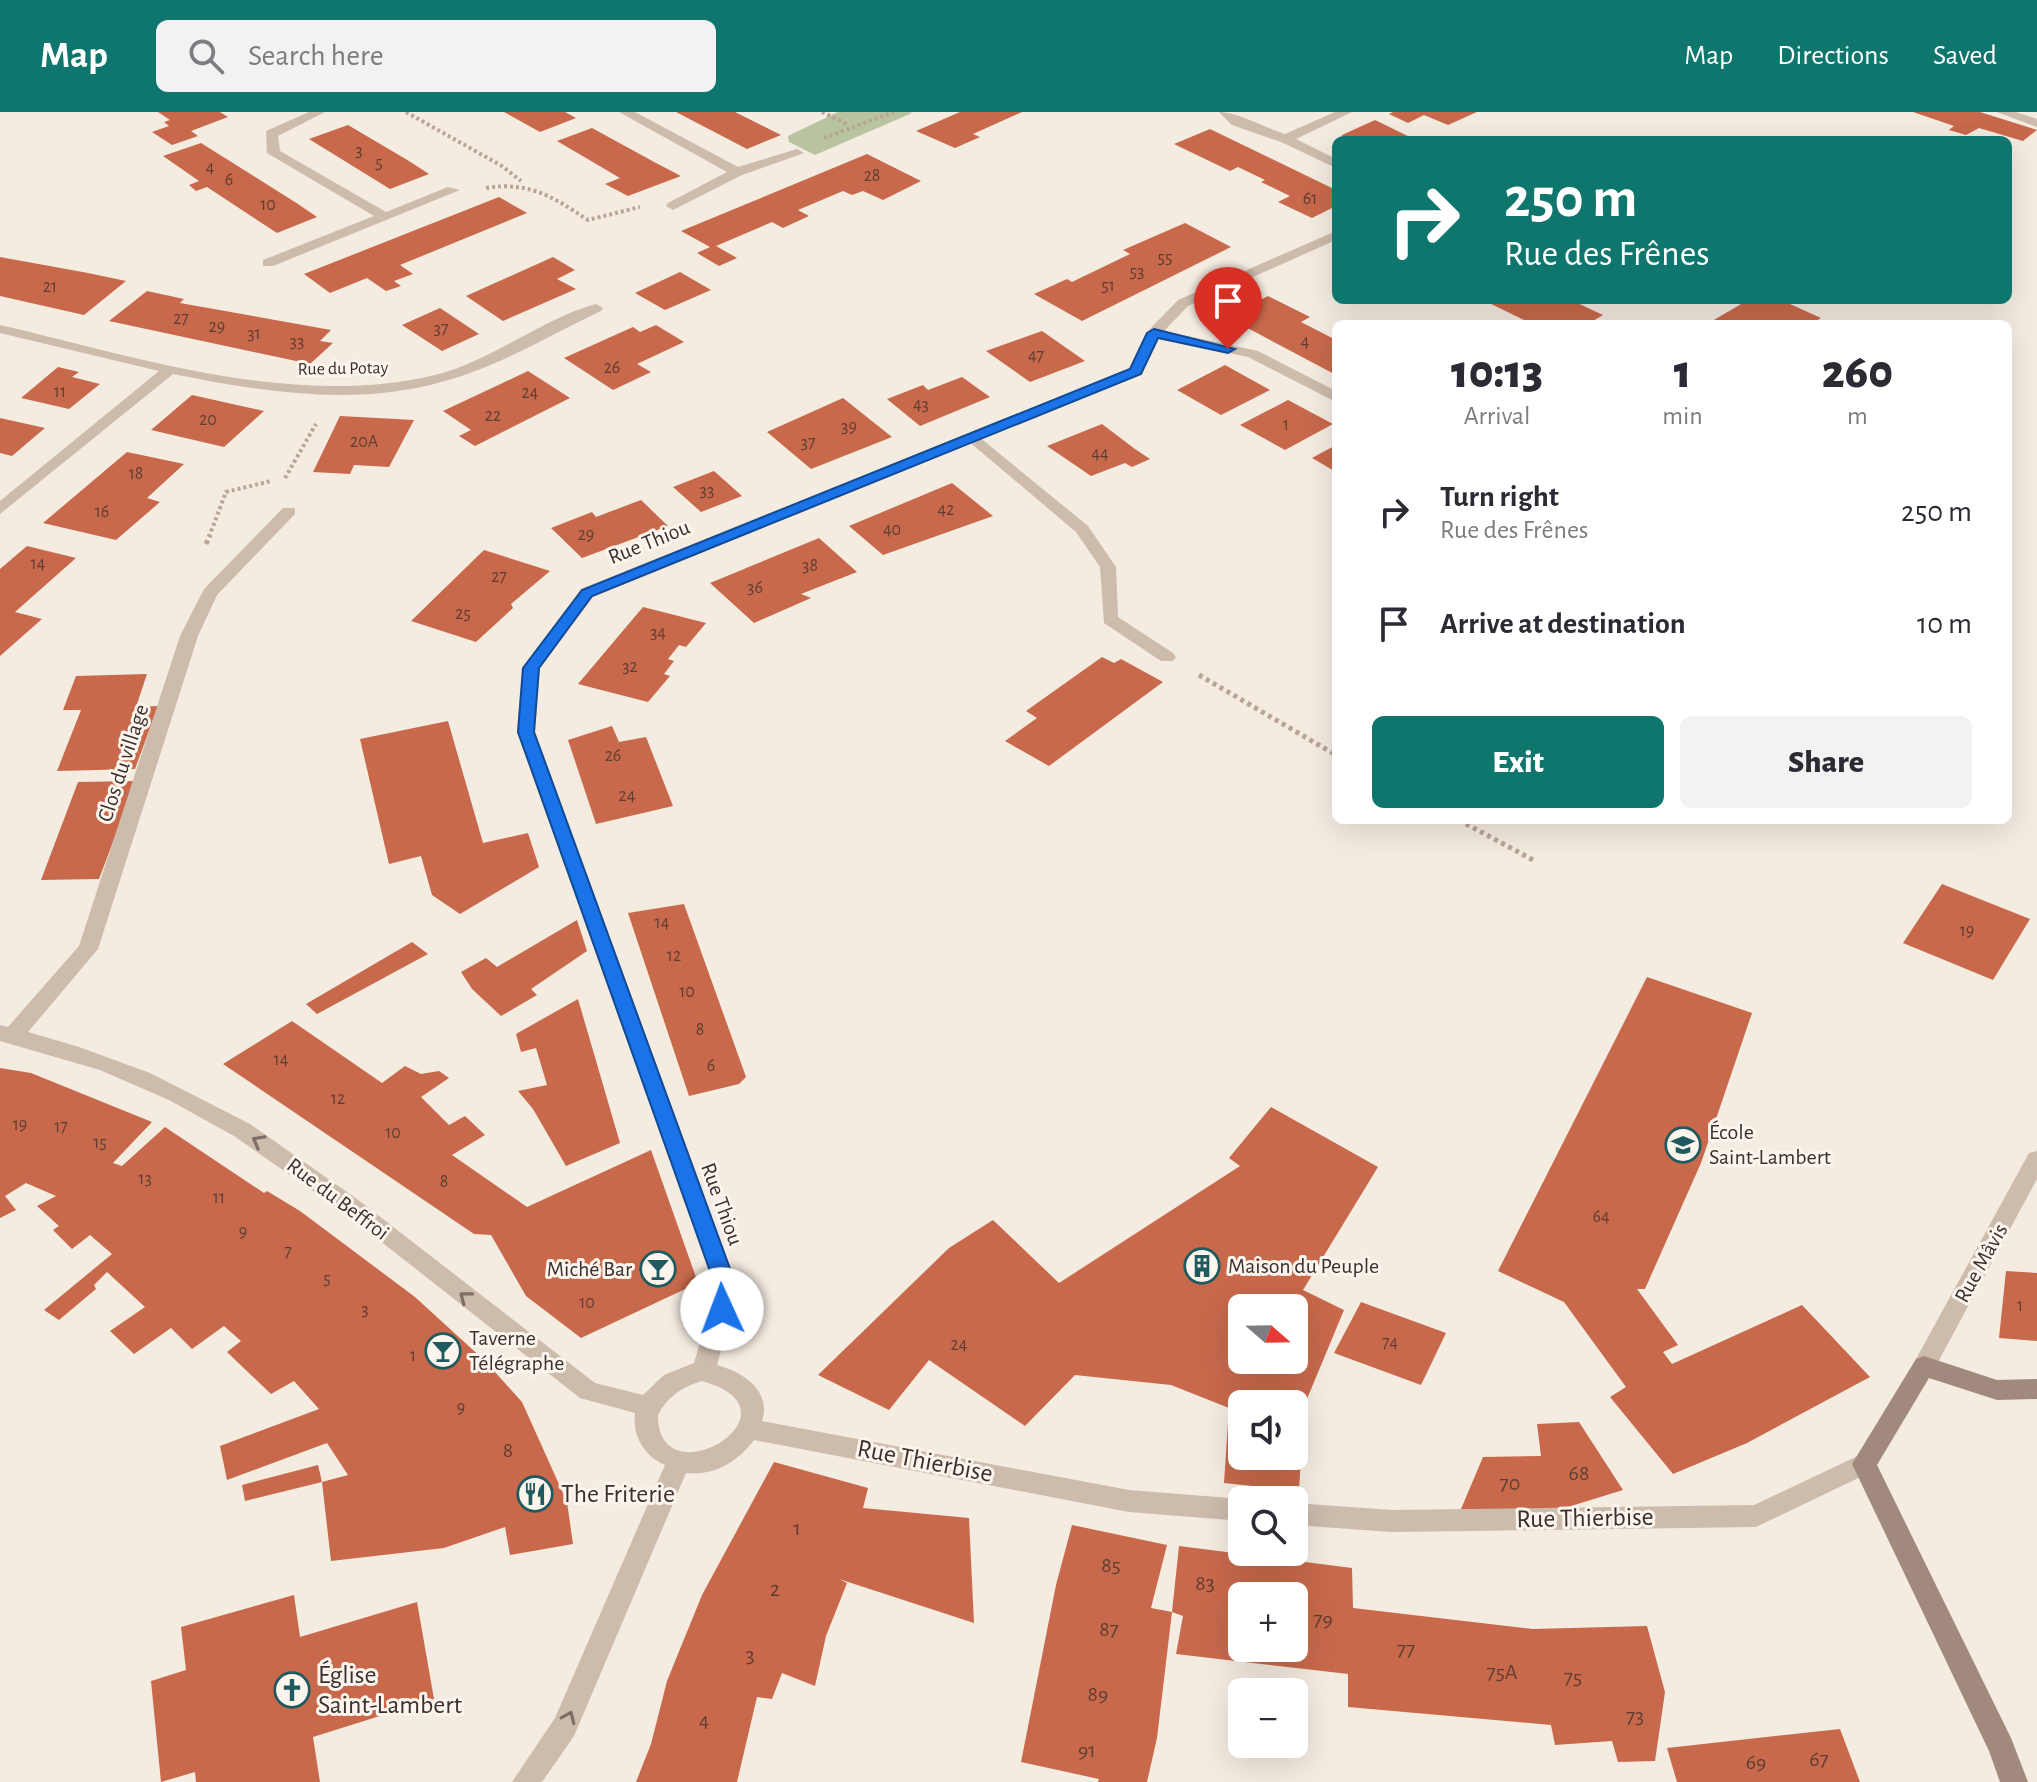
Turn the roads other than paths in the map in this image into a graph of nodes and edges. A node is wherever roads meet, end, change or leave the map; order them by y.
1 (319, 112) edge
2 (625, 112) edge
3 (1225, 112) edge
4 (1346, 112) edge
5 (2003, 112) edge
6 (2037, 123) edge
7 (1286, 139) junction
8 (797, 153) road end
9 (1332, 162) edge
10 (737, 172) junction
11 (453, 190) road end
12 (673, 206) road end
13 (382, 215) junction
14 (1332, 237) edge
15 (268, 263) dead end
16 (596, 308) dead end
17 (0, 329) edge
18 (1154, 333) junction
19 (172, 368) junction
20 (1332, 395) edge
21 (973, 437) junction
22 (0, 509) edge
23 (289, 511) dead end
24 (1167, 657) road end
25 (7, 1035) edge
26 (2037, 1159) edge
27 (1924, 1366) junction
28 (702, 1371) junction
29 (2037, 1389) edge
30 (650, 1407) junction
31 (750, 1429) junction
32 (679, 1460) junction
33 (1864, 1464) junction
34 (1228, 1509) edge
35 (1308, 1515) edge
36 (526, 1782) edge
37 (2014, 1782) edge

1 - 13 street
2 - 10 street
3 - 7 street
4 - 7 street
5 - 6 street
7 - 9 street
8 - 10 street
10 - 12 street
11 - 13 street
13 - 15 street
14 - 18 street, Rue Thiou
16 - 19 street, Rue du Potay
17 - 19 street, Rue du Potay
18 - 20 street
18 - 21 street, Rue Thiou
19 - 22 street
21 - 24 street
21 - 28 street, Rue Thiou
23 - 25 street, Clos du village
30 -> 25 street, Rue du Beffroi
26 - 27 street, Rue Mâvis
27 - 29 street
27 - 33 street
28 - 30 street
28 - 31 street
30 - 32 street
31 - 32 street
31 - 34 street, Rue Thierbise
36 -> 32 street
33 - 35 street, Rue Thierbise
33 - 37 street

